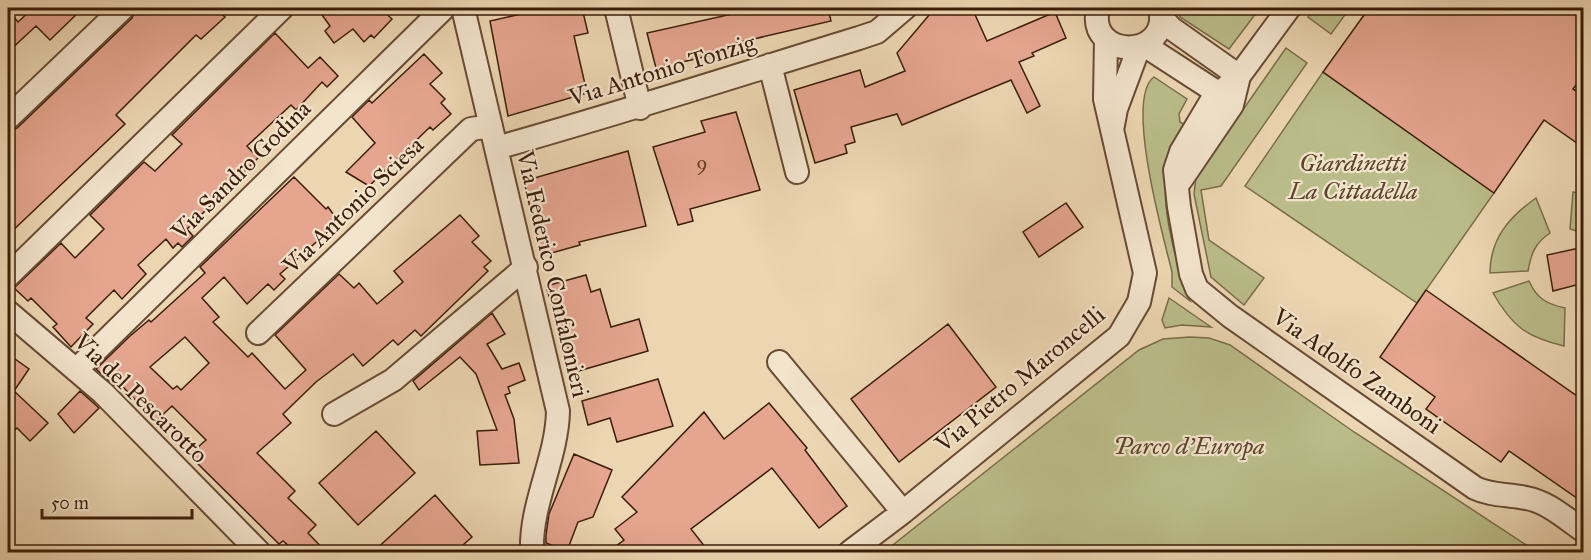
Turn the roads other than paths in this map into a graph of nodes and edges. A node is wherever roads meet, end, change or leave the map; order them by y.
1 (123, 8) edge
2 (282, 8) edge
3 (444, 8) edge
4 (463, 8) edge
5 (616, 8) edge
6 (905, 8) edge
7 (1098, 8) edge
8 (1289, 8) edge
9 (1160, 12) edge
10 (1106, 39) junction
11 (1142, 46) junction
12 (770, 65) junction
13 (1239, 76) junction
14 (1218, 93) junction
15 (640, 108) junction
16 (8, 118) edge
17 (490, 126) junction
18 (1112, 130) junction
19 (496, 148) junction
20 (797, 172) dead end
21 (1177, 186) junction
22 (526, 267) junction
23 (8, 276) edge
24 (8, 312) edge
25 (258, 333) dead end
26 (779, 362) dead end
27 (76, 370) junction
28 (334, 414) dead end
29 (903, 512) junction
30 (1584, 531) edge
31 (259, 552) edge
32 (532, 552) edge
33 (850, 552) edge

1 - 16 street
2 - 23 street
3 - 27 street, Via Sandro Godina
4 - 17 street, Via Federico Confalonieri
5 - 15 street
6 - 12 street, Via Antonio Tonzig
7 - 10 street, Via Pietro Maroncelli
8 - 13 street
9 - 11 street, Via Pietro Maroncelli
9 - 13 street
10 - 11 street
10 - 18 street, Via Pietro Maroncelli
11 - 14 street
11 - 18 street, Via Pietro Maroncelli
12 - 15 street, Via Antonio Tonzig
12 - 20 street
13 - 14 street, Via Adolfo Zamboni
13 - 21 street
14 - 21 street, Via Adolfo Zamboni
15 - 19 street, Via Antonio Tonzig
17 - 19 street, Via Federico Confalonieri
17 - 25 street, Via Antonio Sciesa
18 - 29 street, Via Pietro Maroncelli
19 - 22 street, Via Federico Confalonieri
21 - 30 street, Via Adolfo Zamboni
22 - 28 street
22 - 32 street, Via Federico Confalonieri
24 - 27 street, Via del Pescarotto
26 - 29 street
27 - 31 street, Via del Pescarotto
29 - 33 street, Via Pietro Maroncelli

